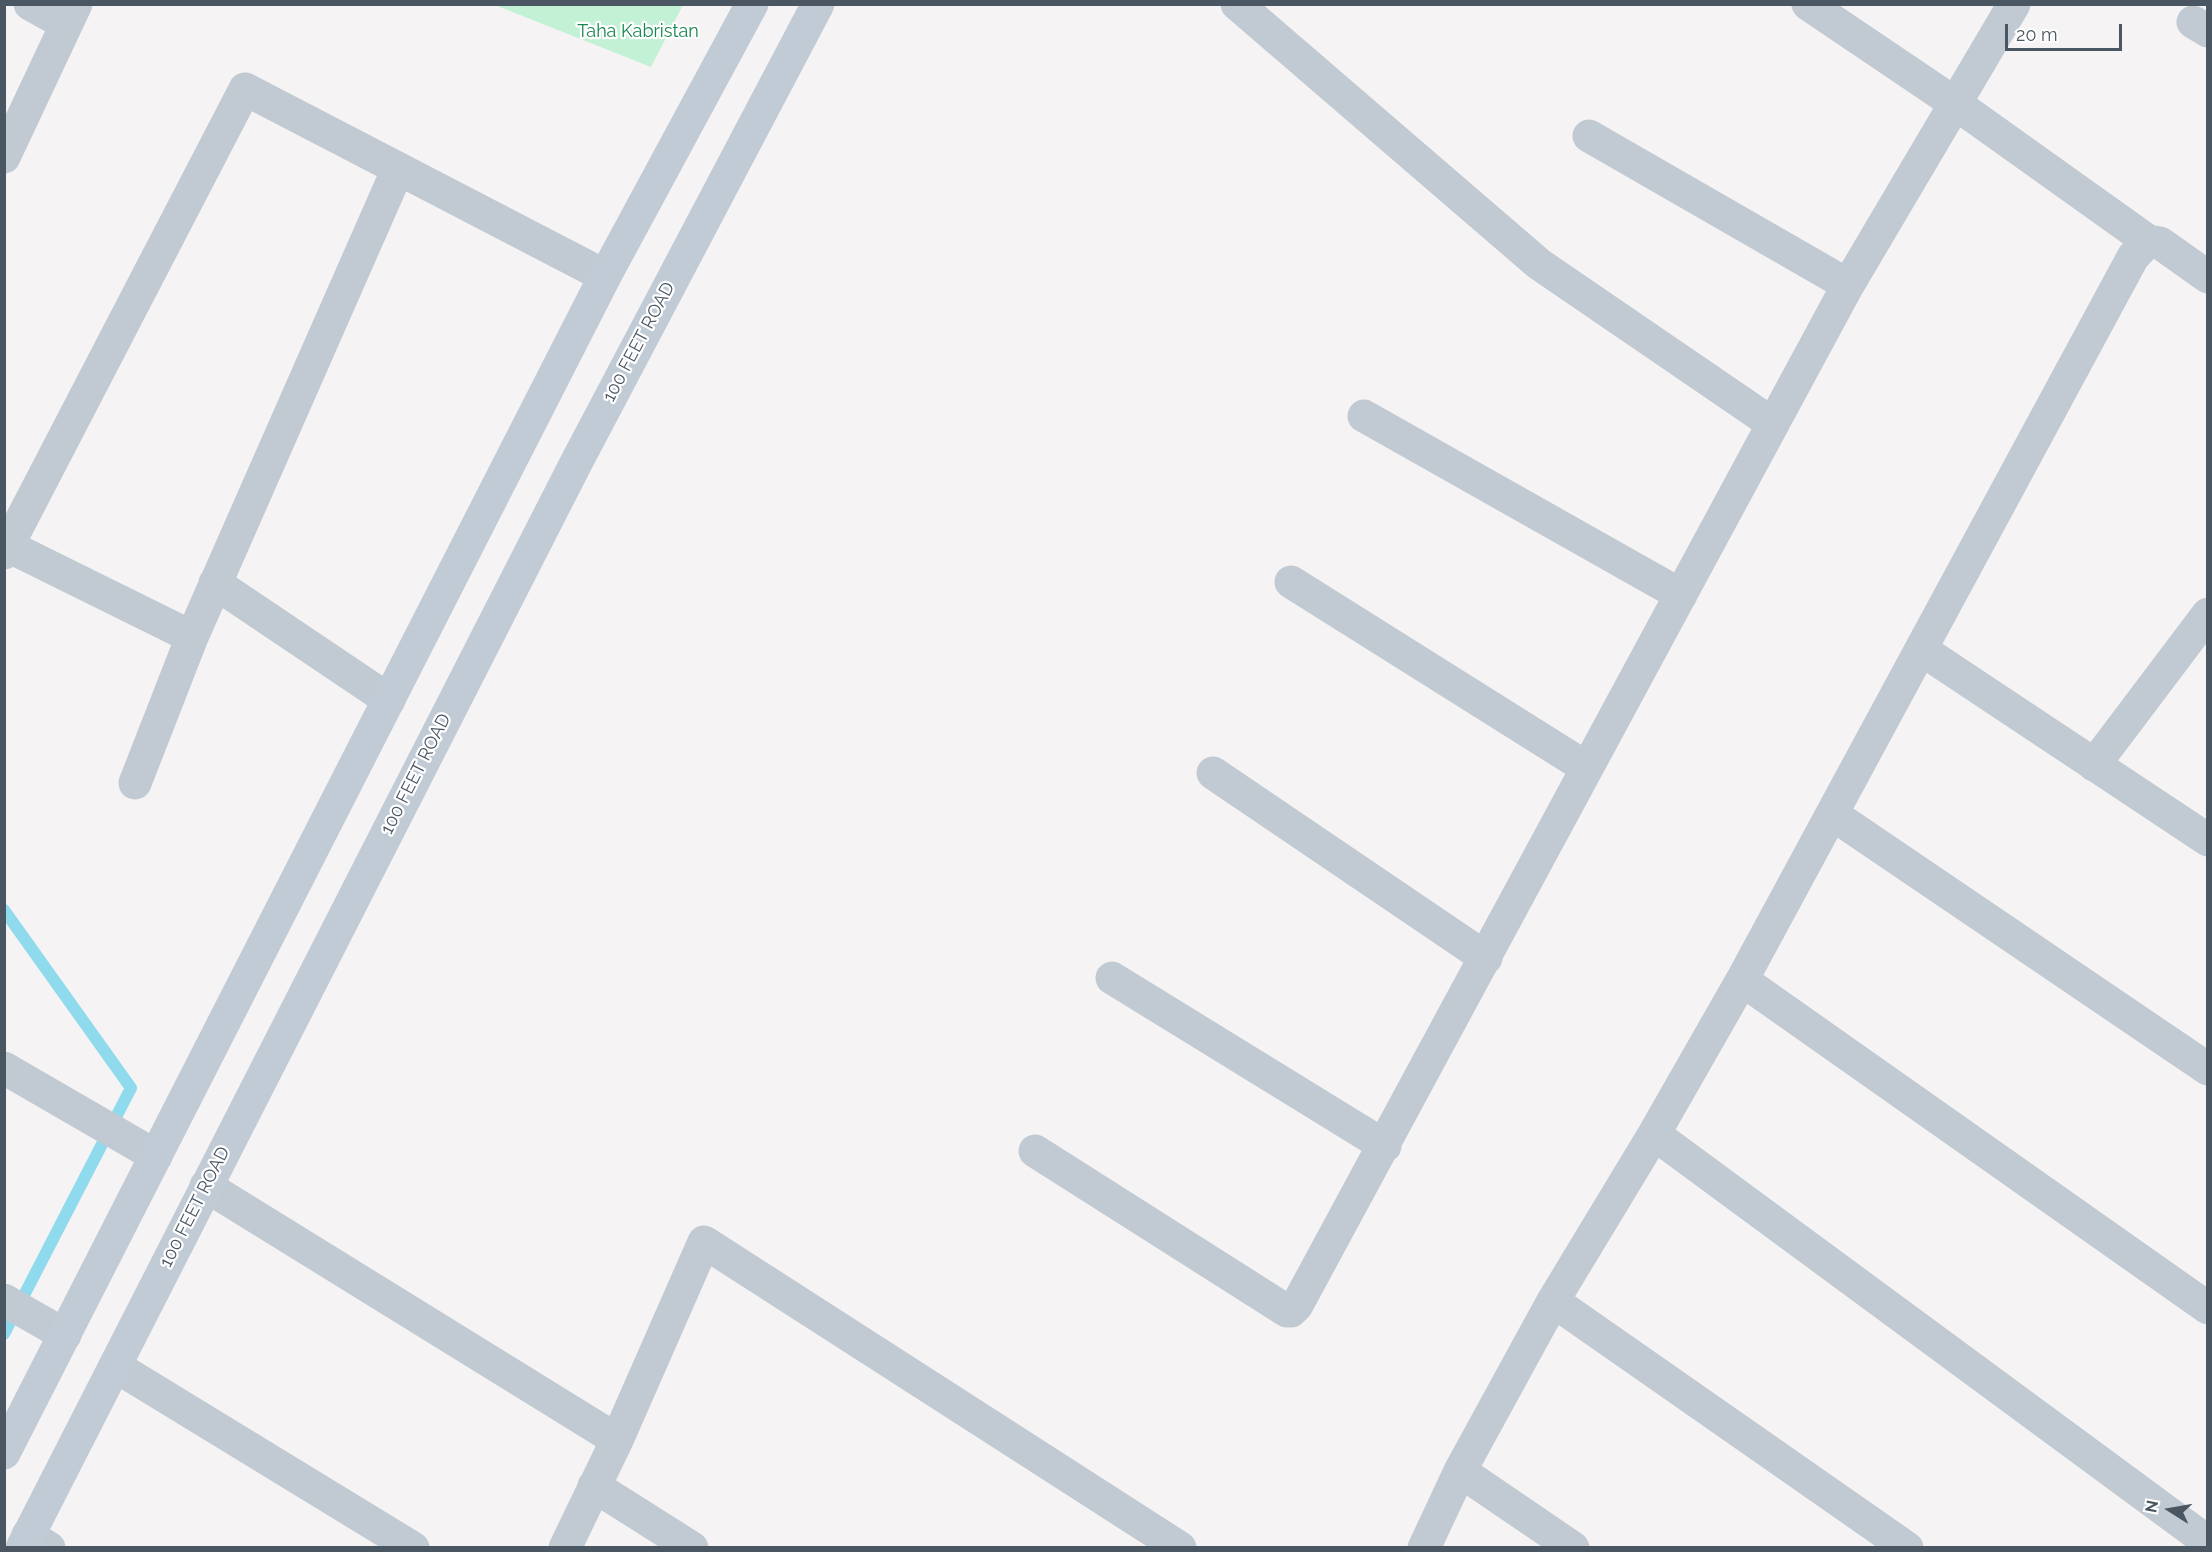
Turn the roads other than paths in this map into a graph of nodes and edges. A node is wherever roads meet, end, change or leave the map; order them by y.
1 (30, 4) edge
2 (753, 4) edge
3 (818, 4) edge
4 (1237, 4) edge
5 (1808, 4) edge
6 (2014, 4) edge
7 (71, 14) edge
8 (1956, 104) junction
9 (1589, 136) dead end
10 (4, 157) edge
11 (398, 169) junction
12 (2148, 241) junction
13 (605, 276) junction
14 (2208, 277) edge
15 (1848, 285) junction
16 (1364, 416) dead end
17 (1773, 424) junction
18 (6, 549) edge
19 (1291, 582) dead end
20 (215, 583) junction
21 (1681, 595) junction
22 (2208, 614) edge
23 (192, 637) junction
24 (1922, 650) junction
25 (389, 700) junction
26 (2094, 765) junction
27 (1587, 768) junction
28 (1213, 773) dead end
29 (135, 783) dead end
30 (1832, 814) junction
31 (2208, 840) edge
32 (1486, 958) junction
33 (1112, 978) dead end
34 (1742, 980) junction
35 (4, 1068) edge
36 (2208, 1069) edge
37 (1654, 1134) junction
38 (1384, 1146) junction
39 (1035, 1151) dead end
40 (156, 1156) junction
41 (206, 1186) junction
42 (4, 1300) edge
43 (1553, 1301) junction
44 (2208, 1308) edge
45 (65, 1335) junction
46 (115, 1366) junction
47 (617, 1440) junction
48 (4, 1453) edge
49 (1460, 1471) junction
50 (594, 1486) junction
51 (2208, 1542) edge
52 (33, 1543) edge
53 (413, 1548) edge
54 (565, 1548) edge
55 (692, 1548) edge
56 (1180, 1548) edge
57 (1424, 1548) edge
58 (1573, 1548) edge
59 (1907, 1548) edge

1 - 7 street
2 - 13 main road
3 - 41 main road, 100 FEET ROAD
4 - 17 street
5 - 8 street
6 - 8 street
7 - 10 street
8 - 12 street
8 - 15 street
9 - 15 street
11 - 13 street
11 - 18 street
11 - 20 street
12 - 14 street
12 - 24 street
13 - 25 main road
15 - 17 street
16 - 21 street
17 - 21 street
18 - 23 street
19 - 27 street
20 - 23 street
20 - 25 street
21 - 27 street
22 - 26 street
23 - 29 street
24 - 26 street
24 - 30 street
25 - 40 main road
26 - 31 street
27 - 32 street
28 - 32 street
30 - 34 street
30 - 36 street
32 - 38 street
33 - 38 street
34 - 37 street
34 - 44 street
35 - 40 street
37 - 43 street
37 - 51 street
38 - 39 street
40 - 45 main road
41 - 46 main road, 100 FEET ROAD
41 - 47 street
42 - 45 street
43 - 49 street
43 - 59 street
45 - 48 main road
46 - 52 main road, 100 FEET ROAD
46 - 53 street
47 - 50 street
47 - 56 street
49 - 57 street
49 - 58 street
50 - 54 street
50 - 55 street

